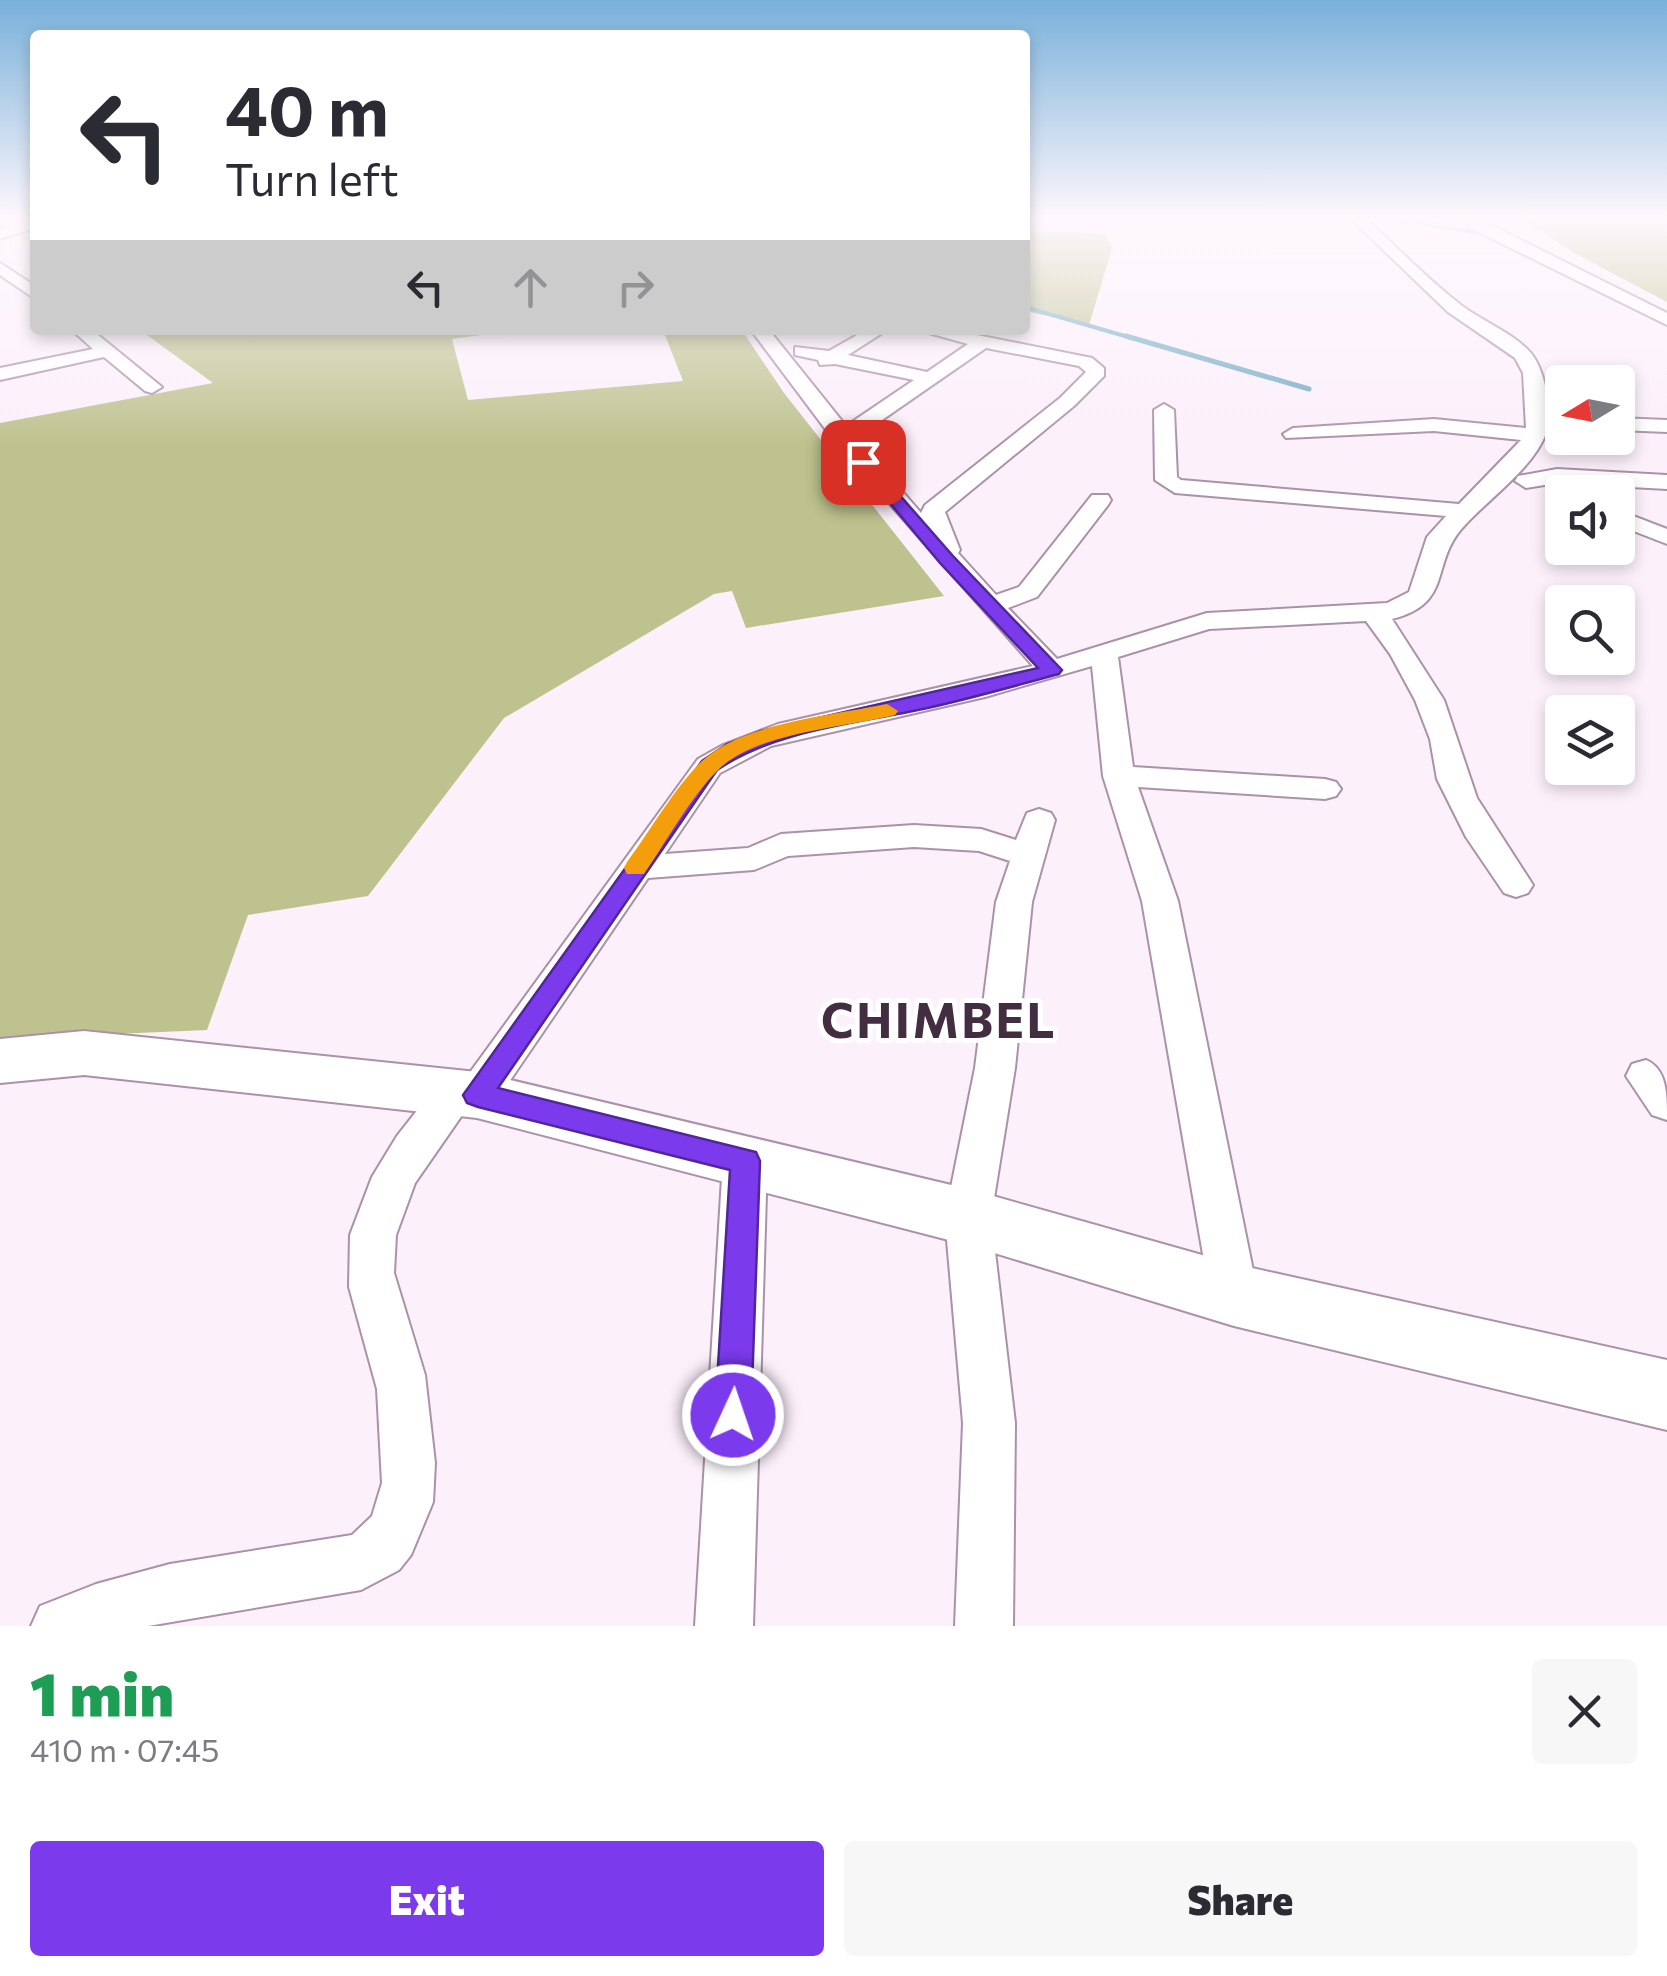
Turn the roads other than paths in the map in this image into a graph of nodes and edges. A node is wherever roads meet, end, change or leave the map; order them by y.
1 (1439, 294) edge
2 (1616, 294) edge
3 (1667, 320) edge
4 (88, 335) edge
5 (764, 335) edge
6 (869, 335) edge
7 (950, 335) edge
8 (983, 342) junction
9 (107, 350) junction
10 (801, 351) dead end
11 (832, 357) junction
12 (797, 378) junction
13 (930, 378) junction
14 (4, 381) edge
15 (152, 387) dead end
16 (1164, 410) dead end
17 (1545, 425) edge
18 (1635, 425) edge
19 (1667, 426) edge
20 (1293, 434) dead end
21 (842, 438) junction
22 (1515, 477) junction
23 (1667, 482) edge
24 (1545, 489) edge
25 (1100, 500) dead end
26 (1464, 511) junction
27 (1635, 524) edge
28 (1667, 537) edge
29 (946, 560) junction
30 (990, 606) junction
31 (1372, 612) junction
32 (1104, 654) junction
33 (1052, 670) junction
34 (1120, 776) junction
35 (1326, 789) dead end
36 (636, 867) junction
37 (1516, 885) dead end
38 (0, 1061) edge
39 (467, 1094) junction
40 (745, 1161) junction
41 (968, 1217) junction
42 (1234, 1295) junction
43 (1667, 1395) edge
44 (60, 1626) edge
45 (724, 1626) edge
46 (984, 1626) edge

1 - 17 street
2 - 3 street
4 - 9 street
5 - 12 street
6 - 11 street
7 - 8 street
8 - 13 street
8 - 29 street
9 - 14 street
9 - 15 street
10 - 11 street
11 - 12 street
11 - 13 street
12 - 21 street
13 - 21 street
16 - 26 street
17 - 20 street
17 - 22 street
18 - 19 street
21 - 29 street
22 - 23 street
22 - 24 street
22 - 26 street
25 - 30 street
26 - 31 street
27 - 28 street
29 - 30 street
30 - 33 street
31 - 32 street
31 - 37 street
32 - 33 street
32 - 34 street
33 - 36 street
34 - 35 street
34 - 42 street
36 - 39 street
36 - 41 street
38 - 39 main road
39 - 40 main road
39 - 44 street
40 - 41 main road
40 - 45 street
41 - 42 main road
41 - 46 street
42 - 43 main road

